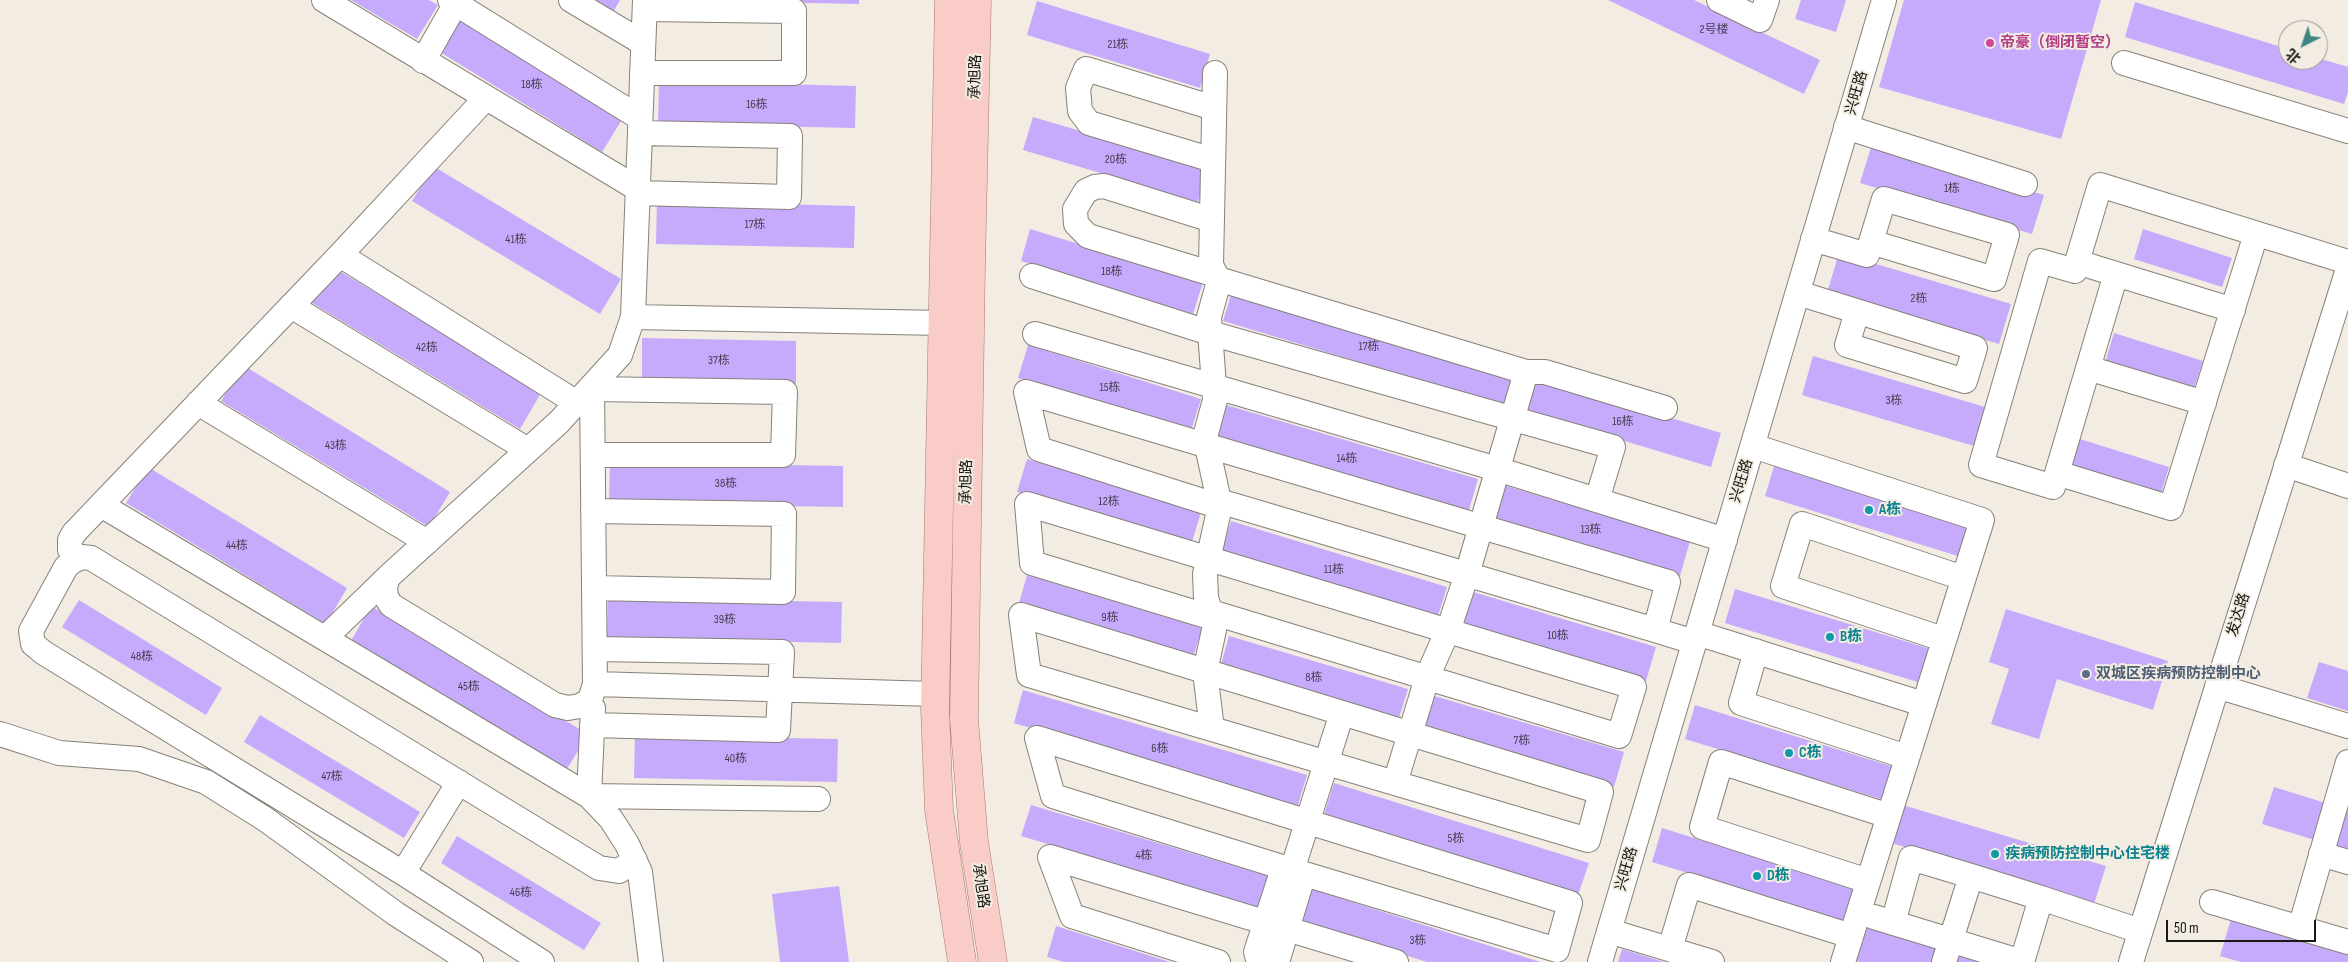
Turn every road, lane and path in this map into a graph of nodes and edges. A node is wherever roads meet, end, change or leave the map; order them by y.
1 (324, 0) edge
2 (571, 0) edge
3 (949, 0) edge
4 (978, 0) edge
5 (1720, 0) edge
6 (1767, 0) edge
7 (1884, 0) edge
8 (453, 2) edge
9 (645, 4) edge
10 (643, 44) junction
11 (423, 61) junction
12 (2124, 64) dead end
13 (642, 73) junction
14 (1215, 73) dead end
15 (485, 99) junction
16 (1214, 108) junction
17 (640, 125) junction
18 (1846, 128) junction
19 (2348, 131) edge
20 (1213, 160) junction
21 (2025, 184) dead end
22 (638, 191) junction
23 (1212, 220) junction
24 (2256, 234) junction
25 (1814, 239) junction
26 (1871, 242) junction
27 (340, 255) junction
28 (2077, 262) junction
29 (2348, 262) edge
30 (2348, 269) edge
31 (2116, 274) junction
32 (1032, 276) dead end
33 (1217, 277) junction
34 (1798, 293) junction
35 (291, 306) junction
36 (2233, 310) junction
37 (1857, 312) junction
38 (633, 317) junction
39 (942, 323) junction
40 (1210, 333) junction
41 (1035, 334) dead end
42 (2088, 368) junction
43 (1526, 372) junction
44 (1214, 387) junction
45 (587, 393) junction
46 (198, 403) junction
47 (2204, 403) junction
48 (1665, 408) dead end
49 (1512, 417) junction
50 (1207, 446) junction
51 (1753, 446) junction
52 (528, 450) junction
53 (593, 455) junction
54 (2286, 465) junction
55 (1497, 468) junction
56 (2057, 473) junction
57 (2348, 486) edge
58 (1597, 500) junction
59 (1218, 503) junction
60 (101, 505) junction
61 (593, 511) junction
62 (1481, 527) junction
63 (1725, 540) junction
64 (427, 542) junction
65 (75, 560) junction
66 (1207, 560) junction
67 (1467, 575) junction
68 (388, 578) junction
69 (1963, 578) junction
70 (594, 588) junction
71 (1212, 615) junction
72 (1655, 630) junction
73 (1448, 632) junction
74 (325, 638) junction
75 (1696, 638) junction
76 (1943, 639) junction
77 (595, 649) junction
78 (1756, 651) junction
79 (1205, 672) junction
80 (1427, 677) junction
81 (2217, 686) junction
82 (594, 689) junction
83 (780, 690) junction
84 (935, 694) junction
85 (1923, 704) junction
86 (1342, 713) junction
87 (592, 725) junction
88 (2348, 726) edge
89 (1212, 729) junction
90 (1409, 733) junction
91 (0, 734) edge
92 (1907, 757) junction
93 (2348, 762) edge
94 (1326, 763) junction
95 (459, 782) junction
96 (1395, 783) junction
97 (589, 796) junction
98 (818, 799) dead end
99 (1889, 816) junction
100 (1308, 822) junction
101 (2321, 854) junction
102 (635, 860) junction
103 (2348, 862) edge
104 (1294, 869) junction
105 (403, 873) junction
106 (1971, 876) junction
107 (1868, 880) junction
108 (2041, 898) junction
109 (2212, 902) dead end
110 (1277, 925) junction
111 (2300, 928) junction
112 (1609, 931) junction
113 (2140, 931) junction
114 (1851, 936) junction
115 (2348, 942) edge
116 (1670, 949) junction
117 (1948, 951) edge
118 (471, 962) edge
119 (542, 962) edge
120 (651, 962) edge
121 (962, 962) edge
122 (993, 962) edge
123 (1218, 962) edge
124 (1259, 962) edge
125 (1277, 962) edge
126 (1396, 962) edge
127 (1600, 962) edge
128 (1712, 962) edge
129 (1843, 962) edge
130 (2022, 962) edge
131 (2130, 962) edge

1 - 11 street
2 - 10 street
3 - 39 main road, 承旭路
4 - 122 main road, 承旭路
5 - 6 street
7 - 18 street, 兴旺路
8 - 11 street
8 - 17 street
9 - 10 street
9 - 13 street
10 - 13 street
11 - 15 street
12 - 19 street
13 - 17 street
14 - 16 street
15 - 22 street
15 - 27 street
16 - 20 street
16 - 20 street
17 - 22 street
17 - 22 street
18 - 21 street
18 - 25 street, 兴旺路
20 - 23 street
22 - 38 street
23 - 33 street
23 - 33 street
24 - 28 street
24 - 29 street
24 - 36 street
25 - 26 street
25 - 34 street, 兴旺路
26 - 26 street
27 - 35 street
27 - 45 street
28 - 31 street
28 - 56 street
30 - 54 street, 发达路
31 - 36 street
31 - 42 street
32 - 40 street
33 - 40 street
33 - 43 street
34 - 37 street
34 - 51 street, 兴旺路
35 - 46 street
35 - 52 street
36 - 47 street
37 - 37 street
38 - 39 street
38 - 45 street
39 - 84 main road, 承旭路
40 - 44 street
40 - 49 street
41 - 44 street
42 - 47 street
42 - 56 street
43 - 48 street
43 - 49 street
44 - 50 street
44 - 55 street
45 - 52 street
45 - 53 street
45 - 53 street
46 - 60 street
46 - 64 street
47 - 56 street
49 - 55 street
49 - 58 street
50 - 59 street
50 - 59 street
50 - 62 street
51 - 63 street, 兴旺路
51 - 69 street
52 - 64 street
53 - 61 street
54 - 57 street
54 - 81 street, 发达路
55 - 58 street
55 - 62 street
58 - 63 street
59 - 66 street
59 - 67 street
60 - 65 street
60 - 74 street
61 - 70 street
61 - 70 street
62 - 67 street
62 - 72 street
63 - 75 street, 兴旺路
64 - 68 street
65 - 95 street
65 - 105 street
66 - 71 street
66 - 71 street
66 - 73 street
67 - 72 street
67 - 73 street
68 - 74 street
68 - 82 street
69 - 76 street
69 - 76 street
70 - 77 street
71 - 79 street
71 - 80 street
72 - 75 street
73 - 80 street
73 - 80 street
74 - 97 street
75 - 78 street
75 - 112 street, 兴旺路
76 - 85 street
77 - 82 street
77 - 83 street
78 - 85 street
78 - 92 street
79 - 86 street
79 - 89 street
79 - 89 street
80 - 90 street
81 - 88 street
81 - 113 street, 发达路
82 - 83 street
82 - 87 street
83 - 84 street
83 - 87 street
84 - 121 main road, 承旭路
85 - 92 street
86 - 90 street
86 - 94 street
87 - 97 street
89 - 94 street
90 - 96 street
90 - 96 street
91 - 118 street
92 - 99 street
93 - 101 street
94 - 96 street
94 - 100 street
95 - 102 street
95 - 105 street
97 - 98 street
97 - 102 street
99 - 107 street
99 - 107 street
100 - 104 street
100 - 104 street
100 - 104 street
101 - 103 street
101 - 111 street
102 - 120 street
104 - 110 street
105 - 119 street
106 - 108 street
106 - 117 street
106 - 117 street
107 - 114 street
108 - 113 street
108 - 130 street
109 - 111 street
110 - 123 street
110 - 124 street
110 - 125 street
110 - 126 street
111 - 115 street
112 - 116 street
112 - 127 street, 兴旺路
113 - 131 street, 发达路
114 - 116 street
114 - 129 street
116 - 128 street
117 - 130 street

